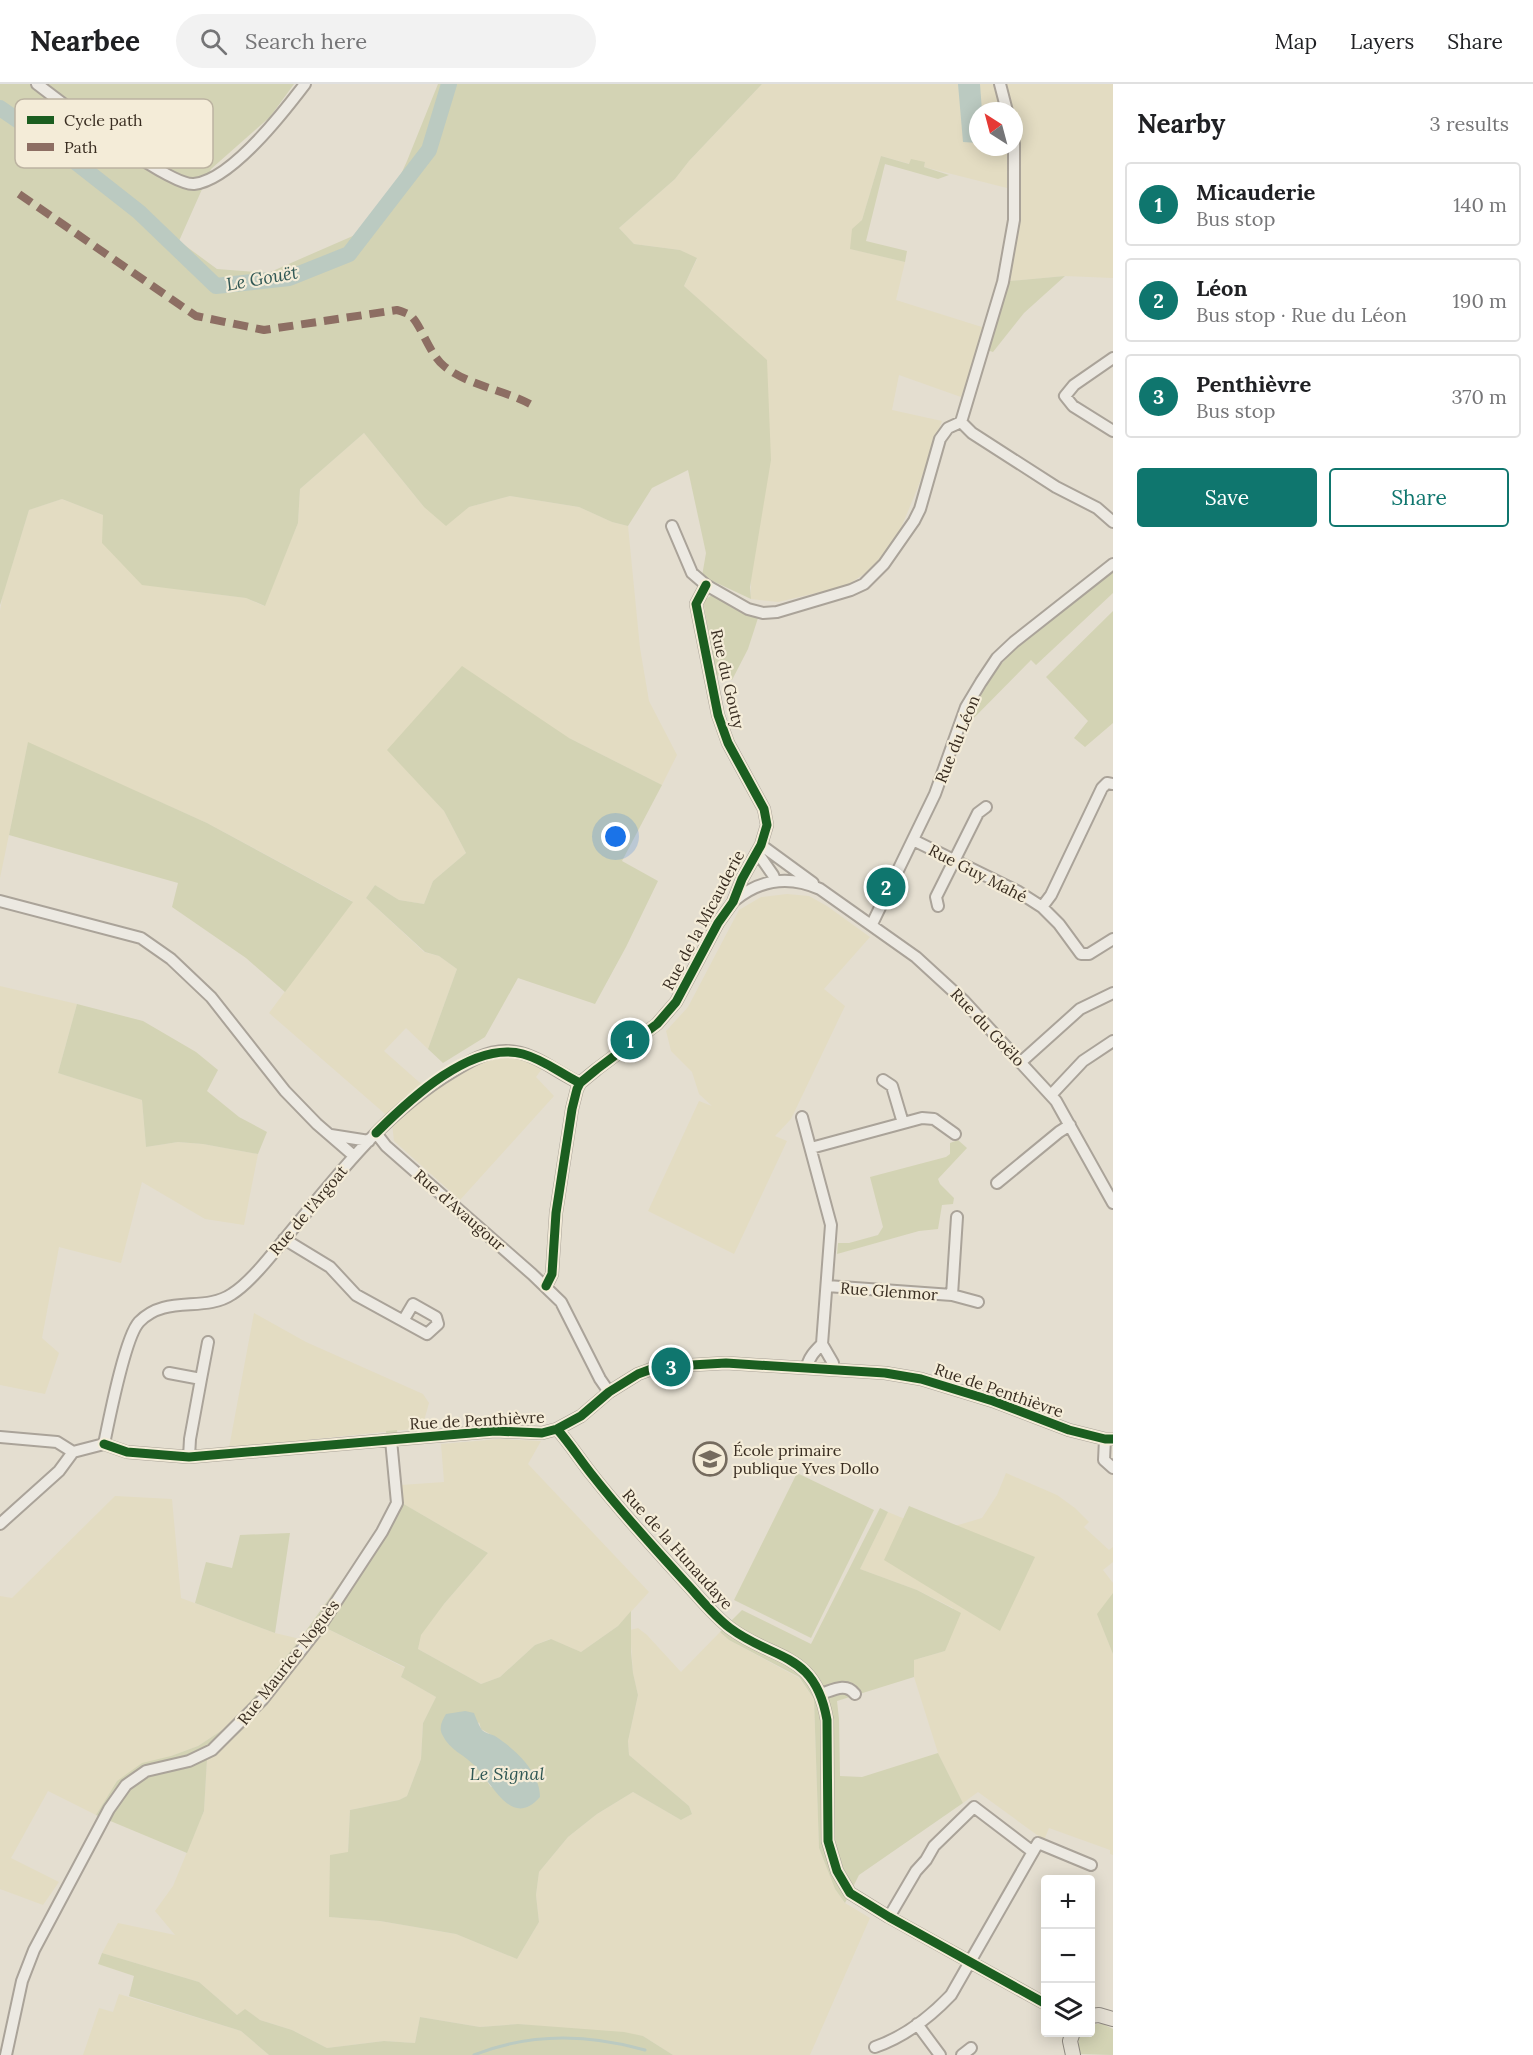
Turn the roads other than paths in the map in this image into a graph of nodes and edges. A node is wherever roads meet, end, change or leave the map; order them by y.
1 (37, 84) edge
2 (305, 84) edge
3 (1000, 84) edge
4 (57, 99) edge
5 (1005, 102) edge
6 (1014, 156) edge
7 (157, 168) edge
8 (1113, 358) edge
9 (961, 422) junction
10 (1113, 431) edge
11 (1113, 522) edge
12 (672, 526) dead end
13 (1113, 564) edge
14 (706, 585) junction
15 (1113, 784) edge
16 (986, 807) dead end
17 (913, 840) junction
18 (759, 849) junction
19 (954, 861) junction
20 (775, 880) junction
21 (820, 889) junction
22 (0, 901) edge
23 (733, 902) junction
24 (938, 906) dead end
25 (1042, 907) junction
26 (872, 924) junction
27 (1113, 939) edge
28 (1113, 993) edge
29 (1113, 1041) edge
30 (1020, 1062) junction
31 (883, 1080) dead end
32 (580, 1083) junction
33 (1051, 1095) junction
34 (802, 1117) dead end
35 (903, 1123) junction
36 (1070, 1125) junction
37 (955, 1134) dead end
38 (331, 1135) junction
39 (372, 1137) junction
40 (810, 1148) junction
41 (354, 1156) junction
42 (997, 1183) dead end
43 (1113, 1203) edge
44 (957, 1217) dead end
45 (284, 1239) junction
46 (546, 1286) junction
47 (827, 1286) junction
48 (952, 1295) junction
49 (978, 1302) dead end
50 (403, 1321) dead end
51 (208, 1342) dead end
52 (822, 1344) junction
53 (807, 1368) junction
54 (832, 1369) junction
55 (169, 1373) dead end
56 (201, 1379) junction
57 (609, 1392) junction
58 (557, 1429) junction
59 (0, 1437) edge
60 (1109, 1439) edge
61 (391, 1440) junction
62 (104, 1444) junction
63 (73, 1452) junction
64 (189, 1457) junction
65 (1113, 1468) edge
66 (0, 1524) edge
67 (821, 1694) junction
68 (855, 1694) dead end
69 (1033, 1852) junction
70 (1091, 1866) dead end
71 (889, 1917) junction
72 (970, 1962) junction
73 (1041, 2001) edge
74 (1095, 2015) edge
75 (1113, 2019) edge
76 (917, 2024) junction
77 (1072, 2037) edge
78 (875, 2047) dead end
79 (6, 2055) edge
80 (940, 2055) edge
81 (1073, 2055) edge

1 - 4 street
2 - 7 street
3 - 5 street
6 - 9 street
8 - 10 street
9 - 11 street
9 - 14 street
12 - 14 street
13 - 17 street, Rue du Léon
14 - 18 street, Rue du Gouty
15 - 25 street, Rue Guy Mahé
16 - 19 street
17 - 19 street, Rue Guy Mahé
17 - 26 street, Rue du Léon
18 - 20 street
18 - 21 street, Rue du Goëlo
18 - 23 street, Rue de la Micauderie
19 - 24 street
19 - 25 street, Rue Guy Mahé
20 - 21 street, Rue du Goëlo
20 - 23 street
21 - 26 street, Rue du Goëlo
22 - 38 street
23 - 32 street, Rue de la Micauderie
25 - 27 street, Rue Guy Mahé
26 - 30 street, Rue du Goëlo
28 - 30 street
29 - 33 street
30 - 33 street, Rue du Goëlo
31 - 35 street
32 - 39 street, Rue de l'Argoat
32 - 46 street
33 - 36 street, Rue du Goëlo
34 - 40 street
35 - 37 street
35 - 40 street
36 - 42 street
36 - 43 street, Rue du Goëlo
38 - 39 street
38 - 41 street
39 - 41 street, Rue de l'Argoat
39 - 46 street, Rue d'Avaugour
40 - 47 street
41 - 45 street, Rue de l'Argoat
44 - 48 street, Rue Glenmor
45 - 50 street
45 - 62 street, Rue de l'Argoat
46 - 57 street
47 - 48 street, Rue Glenmor
47 - 52 street
48 - 49 street, Rue Glenmor
51 - 56 street
52 - 53 street
52 - 54 street
53 - 54 street, Rue de Penthièvre
53 - 57 street, Rue de Penthièvre
54 - 60 street, Rue de Penthièvre
55 - 56 street
56 - 64 street
57 - 58 street, Rue de Penthièvre
58 - 61 street, Rue de Penthièvre
58 - 67 street, Rue de la Hunaudaye
59 - 63 street
60 - 65 street
61 - 64 street, Rue de Penthièvre
61 - 79 street, Rue Maurice Noguès
62 - 63 street
62 - 64 street, Rue de Penthièvre
63 - 66 street
67 - 68 street
67 - 71 street, Rue de la Hunaudaye
69 - 70 street
69 - 71 street
69 - 72 street
71 - 72 street, Rue de la Hunaudaye
72 - 73 street, Rue de la Hunaudaye
72 - 76 street
74 - 75 main road
76 - 78 street
76 - 80 street
77 - 81 main road

